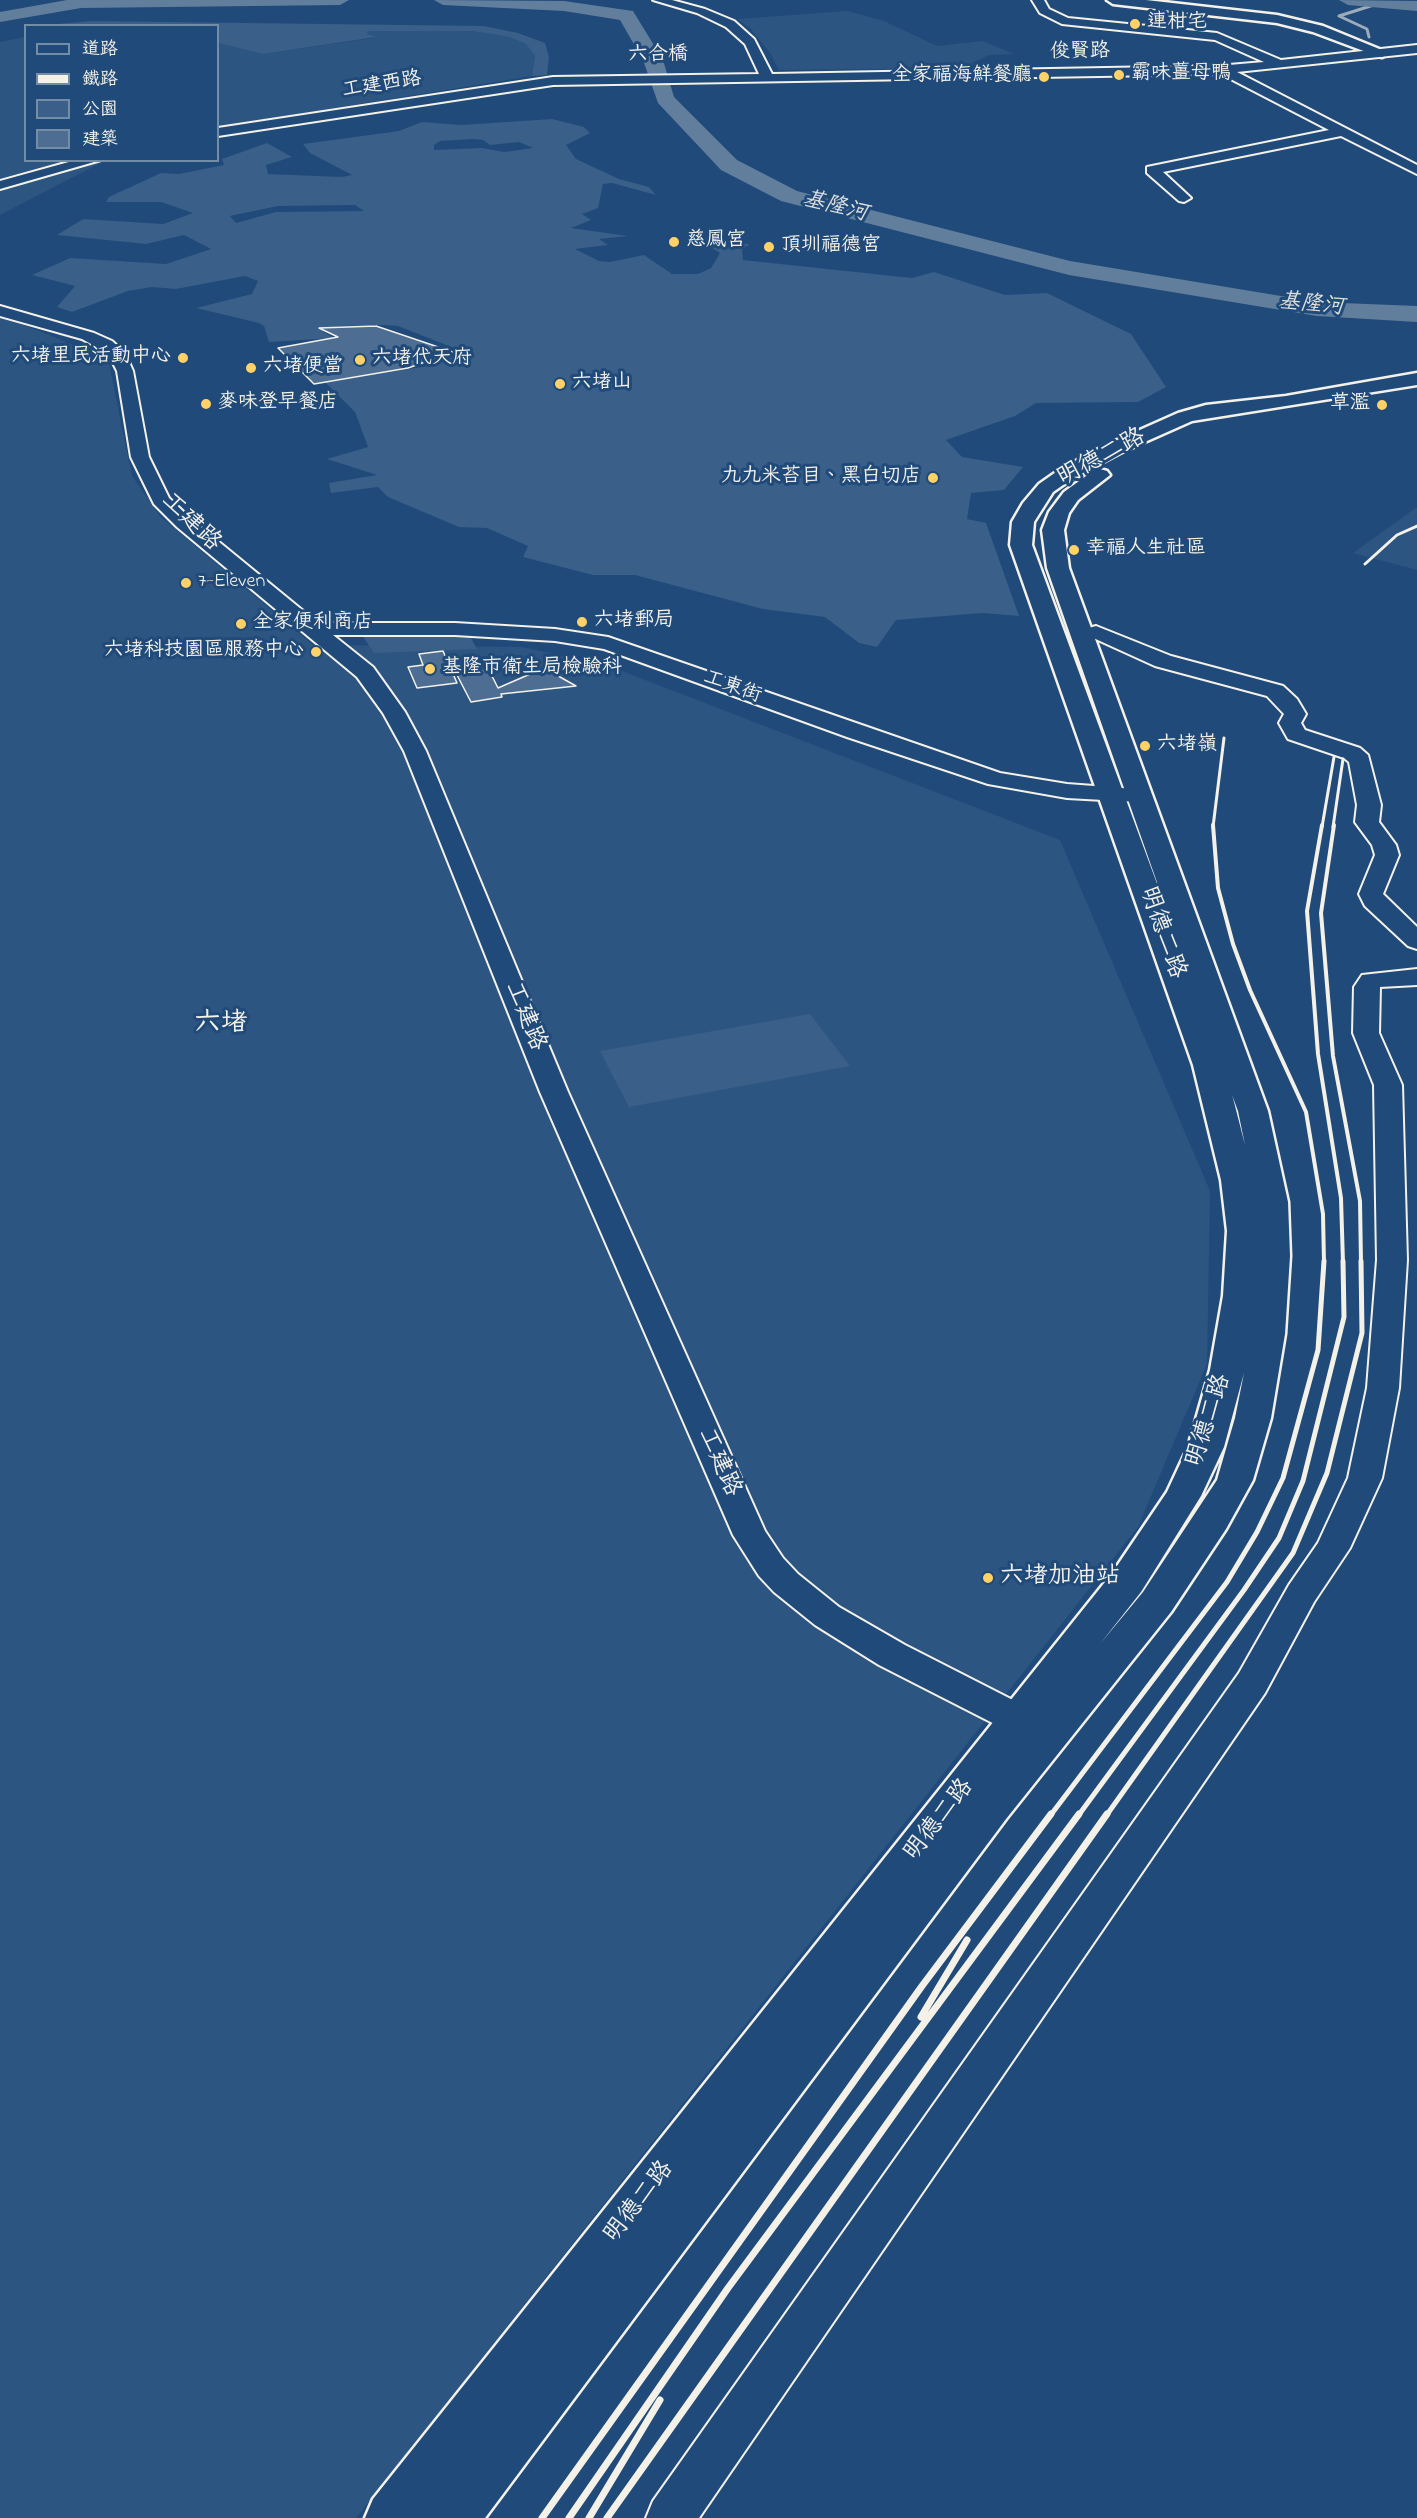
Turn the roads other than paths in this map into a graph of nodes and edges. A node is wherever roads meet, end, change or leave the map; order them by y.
1 (659, 0) edge
2 (1113, 0) edge
3 (1041, 5) edge
4 (1417, 47) edge
5 (1380, 50) junction
6 (1277, 63) junction
7 (1219, 68) junction
8 (767, 75) junction
9 (552, 79) joint
10 (219, 130) edge
11 (1342, 132) junction
12 (73, 162) edge
13 (86, 162) edge
14 (1416, 170) edge
15 (0, 183) edge
16 (1184, 198) dead end
17 (0, 311) edge
18 (1417, 380) edge
19 (1417, 391) edge
20 (315, 629) junction
21 (1096, 632) dead end
22 (1127, 795) junction
23 (1417, 941) edge
24 (1417, 977) edge
25 (1034, 1727) junction
26 (977, 1800) junction
27 (392, 2518) edge
28 (452, 2518) edge
29 (670, 2518) edge

1 - 8 street
2 - 5 main road
3 - 6 street
4 - 5 street, 俊賢路
5 - 6 street, 俊賢路
6 - 7 street, 俊賢路
7 - 8 street, 俊賢路
7 - 11 street
8 - 9 street, 六合橋
9 - 10 street, 工建西路
11 - 14 street
11 - 16 street
12 - 15 street
13 - 15 street
17 - 20 street, 工建路
18 - 22 main road, 明德二路
19 - 22 main road, 明德二路
20 - 22 street, 工東街
20 - 25 street, 工建路
21 - 23 street
22 - 25 main road, 明德二路
22 - 25 main road, 明德二路
24 - 29 street
25 - 26 main road, 明德二路
26 - 27 main road, 明德二路
26 - 28 main road, 明德二路

